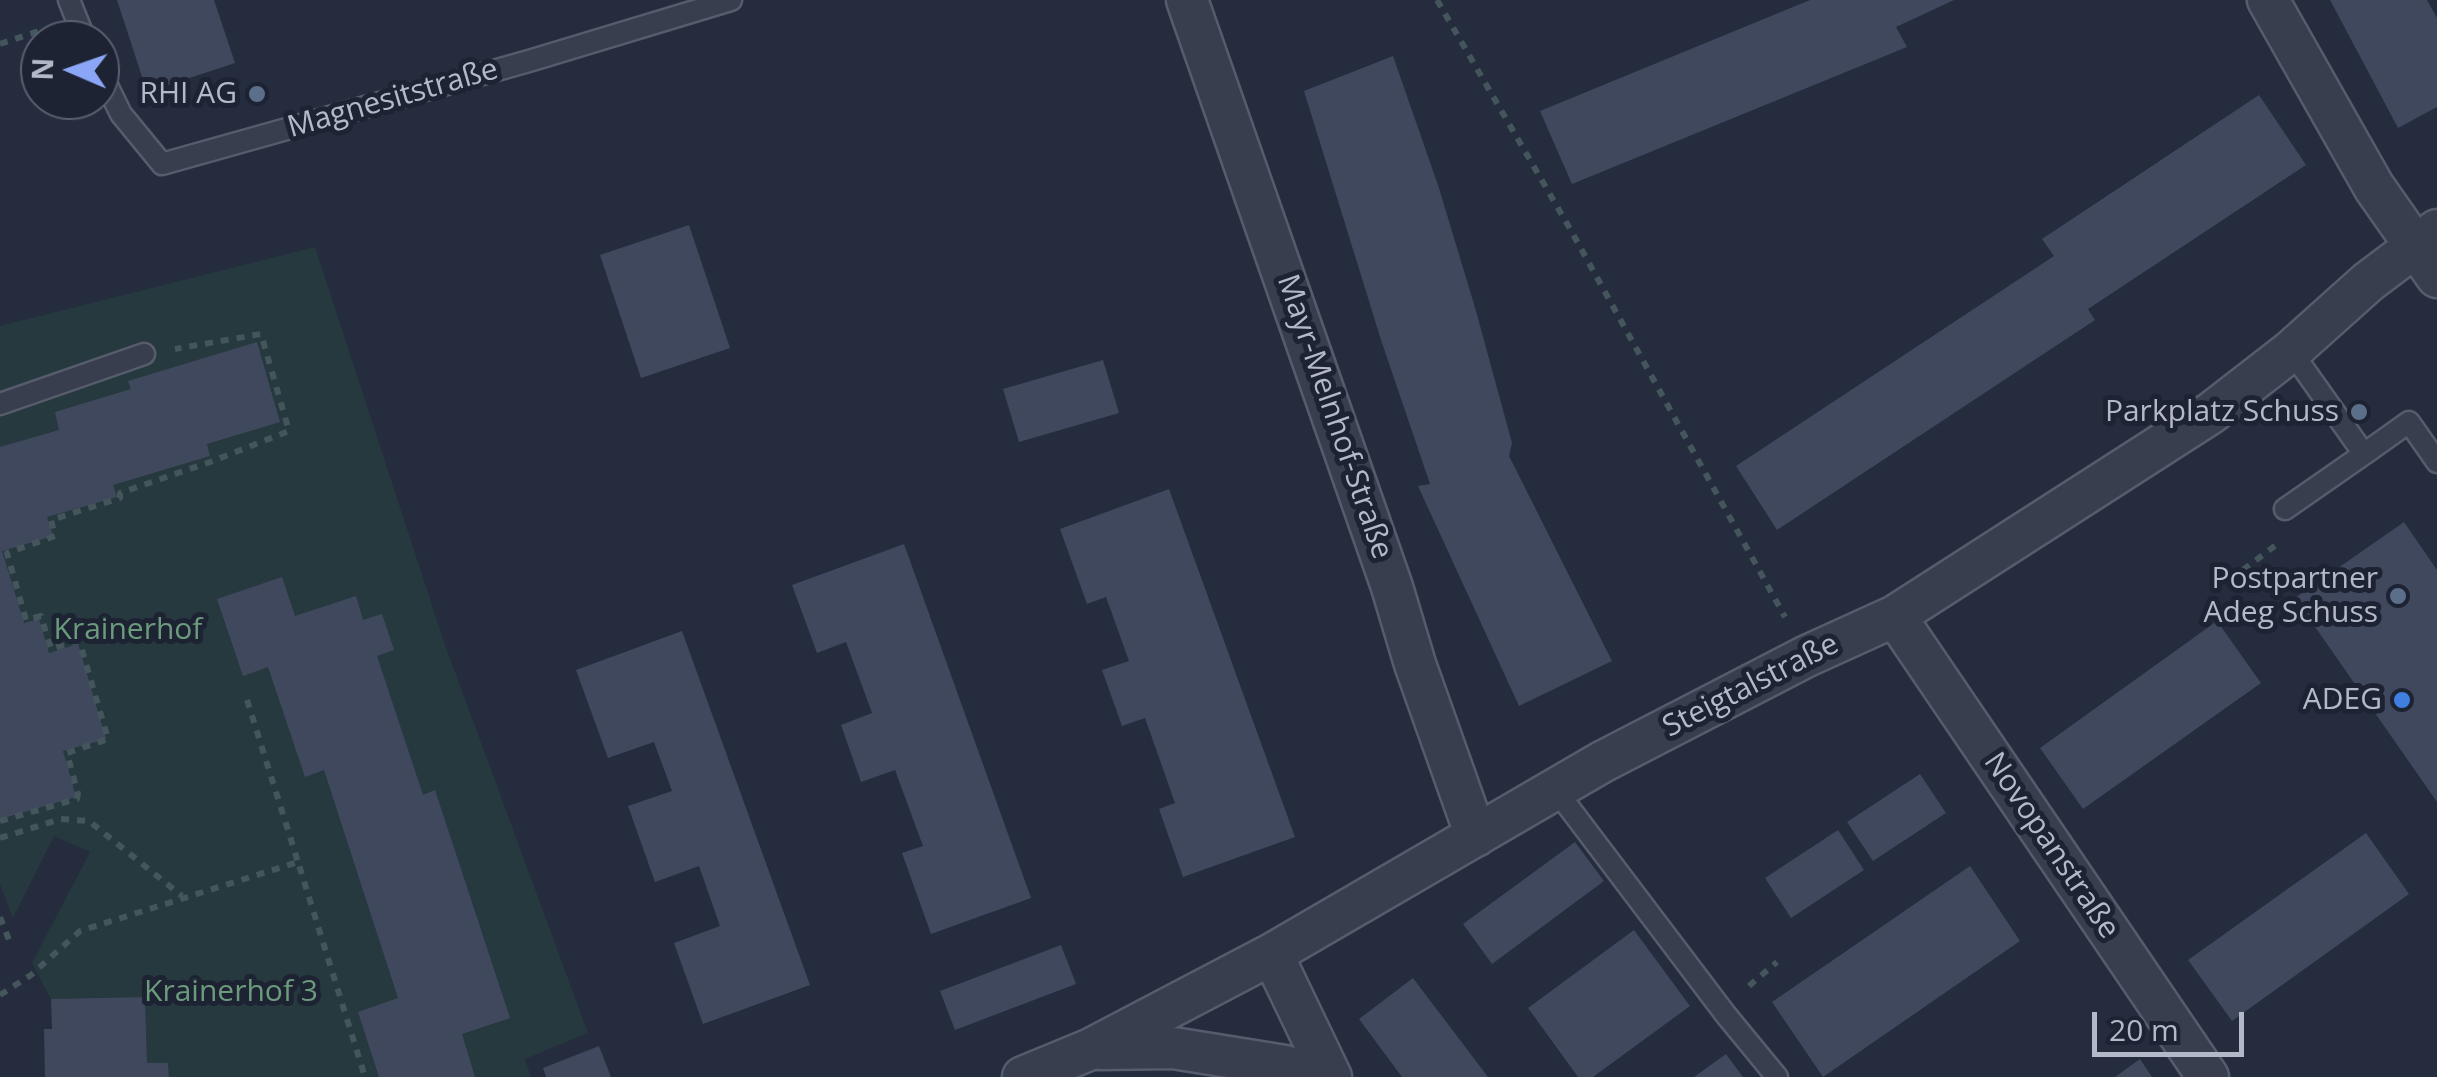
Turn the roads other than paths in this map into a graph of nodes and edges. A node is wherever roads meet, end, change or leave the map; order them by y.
1 (731, 0) edge
2 (1187, 0) edge
3 (2268, 0) edge
4 (120, 112) edge
5 (2429, 252) edge
6 (2291, 351) junction
7 (144, 354) road end
8 (0, 404) edge
9 (2364, 454) junction
10 (2437, 462) edge
11 (2286, 509) dead end
12 (1896, 616) junction
13 (1555, 789) junction
14 (1476, 836) junction
15 (1272, 954) junction
16 (1090, 1049) junction
17 (1022, 1077) edge
18 (1314, 1077) edge
19 (1331, 1077) edge
20 (1777, 1077) edge
21 (2208, 1077) edge

1 - 4 lane, Magnesitstraße
2 - 14 street, Mayr-Melnhof-Straße
3 - 5 street
5 - 6 street, Steigtalstraße
6 - 9 lane
6 - 12 street, Steigtalstraße
7 - 8 lane
9 - 10 lane
9 - 11 lane
12 - 13 street, Steigtalstraße
12 - 21 street, Novopanstraße
13 - 14 street, Steigtalstraße
13 - 20 lane
14 - 15 street, Steigtalstraße
15 - 16 street, Steigtalstraße
15 - 19 street
16 - 17 street, Steigtalstraße
16 - 18 street

